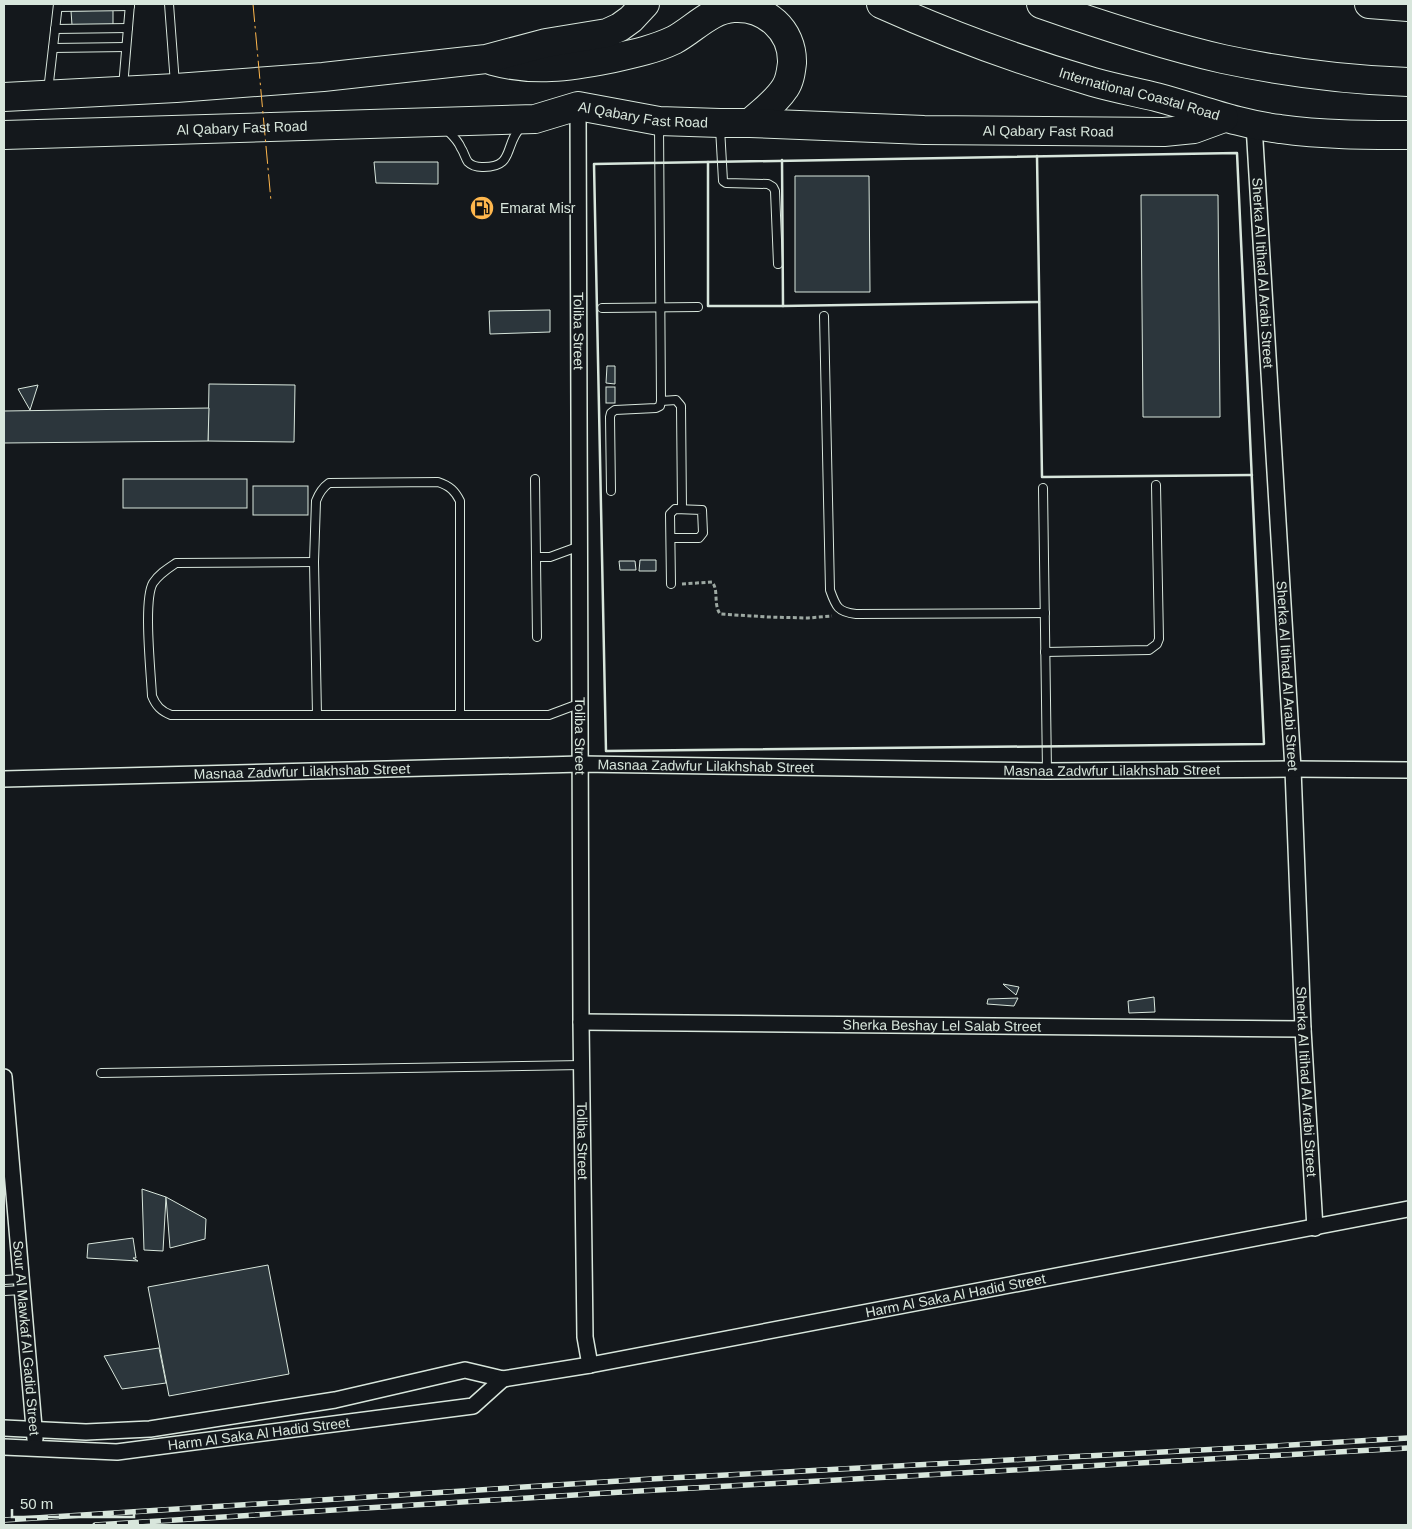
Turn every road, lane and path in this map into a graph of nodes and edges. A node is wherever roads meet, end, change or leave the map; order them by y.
1 (169, 4) edge
2 (645, 4) edge
3 (881, 4) edge
4 (1042, 4) edge
5 (1369, 4) edge
6 (58, 5) edge
7 (130, 5) edge
8 (1408, 7) edge
9 (128, 28) junction
10 (55, 29) junction
11 (126, 46) junction
12 (53, 48) junction
13 (486, 59) junction
14 (1408, 82) edge
15 (176, 88) junction
16 (123, 91) junction
17 (48, 95) junction
18 (4, 97) edge
19 (578, 106) junction
20 (1224, 118) junction
21 (535, 119) junction
22 (432, 121) junction
23 (659, 121) junction
24 (750, 122) junction
25 (720, 123) junction
26 (1254, 125) junction
27 (4, 135) edge
28 (1408, 135) edge
29 (778, 264) dead end
30 (661, 307) junction
31 (698, 307) dead end
32 (602, 308) dead end
33 (824, 316) dead end
34 (661, 401) junction
35 (535, 479) dead end
36 (1156, 485) dead end
37 (1043, 488) dead end
38 (611, 491) dead end
39 (682, 509) junction
40 (671, 538) junction
41 (580, 546) junction
42 (536, 557) junction
43 (314, 562) junction
44 (671, 584) joint
45 (844, 612) junction
46 (1045, 613) junction
47 (537, 636) dead end
48 (1045, 652) junction
49 (581, 703) junction
50 (317, 715) junction
51 (460, 715) junction
52 (581, 764) junction
53 (1293, 769) junction
54 (1408, 770) edge
55 (1047, 772) junction
56 (4, 779) edge
57 (581, 1022) junction
58 (1303, 1029) junction
59 (582, 1065) junction
60 (101, 1073) dead end
61 (4, 1077) edge
62 (1408, 1209) edge
63 (1315, 1228) junction
64 (4, 1280) edge
65 (22, 1285) junction
66 (4, 1291) edge
67 (590, 1364) junction
68 (504, 1379) junction
69 (4, 1428) edge
70 (35, 1430) junction
71 (4, 1447) edge
72 (36, 1450) junction

1 - 15 lane
2 - 13 highway
3 - 20 highway, International Coastal Road
4 - 14 highway
5 - 8 highway
6 - 7 lane
6 - 10 lane
7 - 9 lane
9 - 10 lane
9 - 11 lane
10 - 12 lane
11 - 12 lane
11 - 16 lane
12 - 17 lane
13 - 15 highway
13 - 24 highway
15 - 16 highway
16 - 17 highway
17 - 18 highway
19 - 21 highway, Al Qabary Fast Road
19 - 23 highway, Al Qabary Fast Road
19 - 41 street, Toliba Street
20 - 24 highway, Al Qabary Fast Road
20 - 26 highway, International Coastal Road
21 - 22 highway, Al Qabary Fast Road
21 - 22 lane
22 - 27 highway, Al Qabary Fast Road
23 - 25 highway, Al Qabary Fast Road
23 - 30 lane
24 - 25 highway, Al Qabary Fast Road
25 - 29 lane
26 - 28 highway, International Coastal Road
26 - 53 street, Sherka Al Itihad Al Arabi Street
30 - 31 lane
30 - 32 lane
30 - 34 lane
33 - 45 lane
34 - 38 lane
34 - 39 lane
35 - 42 lane
36 - 48 lane
37 - 46 lane
39 - 40 lane
39 - 40 lane
40 - 44 lane
41 - 42 lane
41 - 49 street, Toliba Street
42 - 47 lane
43 - 50 lane
43 - 50 lane
43 - 51 lane
44 - 45 path
45 - 46 lane
46 - 48 lane
48 - 55 lane
49 - 51 lane
49 - 52 street, Toliba Street
50 - 51 lane
52 - 55 street, Masnaa Zadwfur Lilakhshab Street
52 - 56 street, Masnaa Zadwfur Lilakhshab Street
52 - 57 street, Toliba Street
53 - 54 street, Masnaa Zadwfur Lilakhshab Street
53 - 55 street, Masnaa Zadwfur Lilakhshab Street
53 - 58 street, Sherka Al Itihad Al Arabi Street
57 - 58 street, Sherka Beshay Lel Salab Street
57 - 59 street, Toliba Street
58 - 63 street, Sherka Al Itihad Al Arabi Street
59 - 60 lane
59 - 67 street, Toliba Street
61 - 65 street, Sour Al Mawkaf Al Gadid Street
62 - 63 street, Harm Al Saka Al Hadid Street
63 - 67 street, Harm Al Saka Al Hadid Street
64 - 65 lane
65 - 66 lane
65 - 70 street, Sour Al Mawkaf Al Gadid Street
67 - 68 street, Harm Al Saka Al Hadid Street
68 - 70 street, Harm Al Saka Al Hadid Street
68 - 72 street, Harm Al Saka Al Hadid Street
69 - 70 street, Harm Al Saka Al Hadid Street
70 - 72 street, Sour Al Mawkaf Al Gadid Street
71 - 72 street, Harm Al Saka Al Hadid Street

